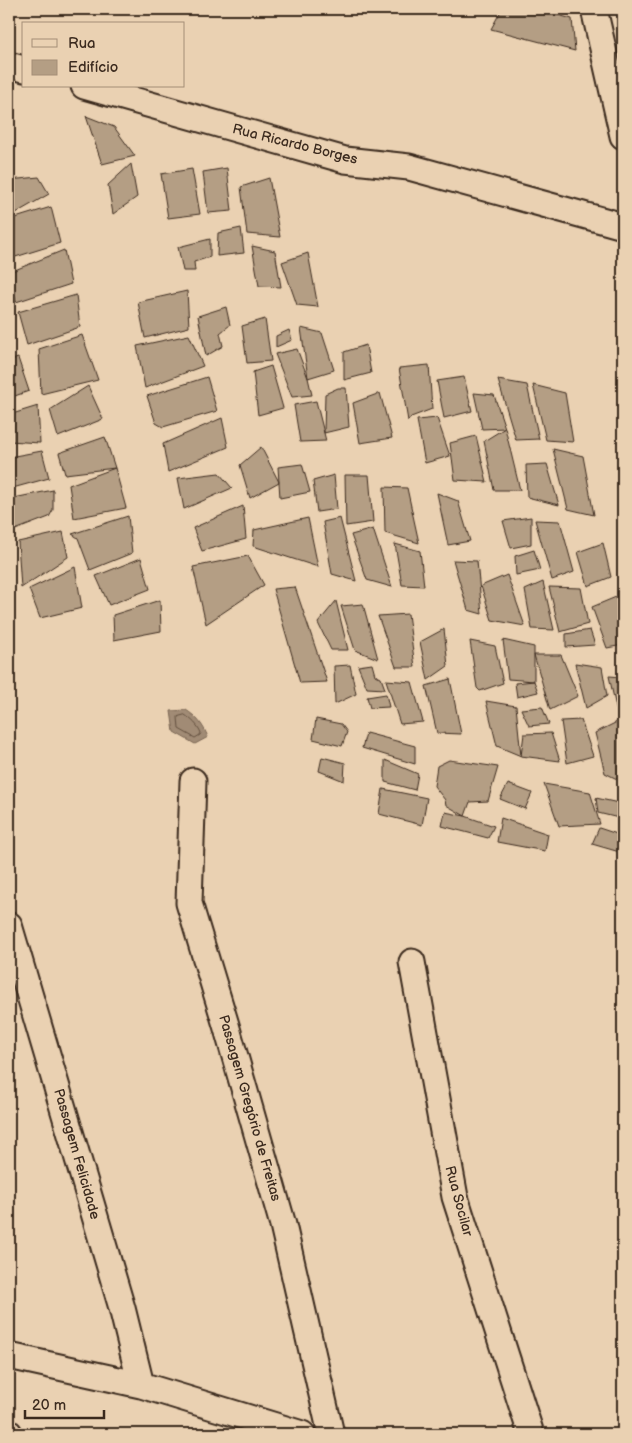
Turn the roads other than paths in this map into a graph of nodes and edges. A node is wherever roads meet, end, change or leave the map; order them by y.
1 (594, 9) edge
2 (9, 65) edge
3 (22, 68) edge
4 (91, 88) edge
5 (623, 136) edge
6 (623, 226) edge
7 (193, 780) dead end
8 (9, 925) edge
9 (412, 962) dead end
10 (9, 1356) edge
11 (141, 1385) junction
12 (302, 1434) edge
13 (331, 1434) edge
14 (531, 1434) edge

1 - 5 street
2 - 3 street
4 - 6 street, Rua Ricardo Borges
7 - 13 street, Passagem Gregório de Freitas
8 - 11 street, Passagem Felicidade
9 - 14 street, Rua Socilar
10 - 11 street
11 - 12 street

